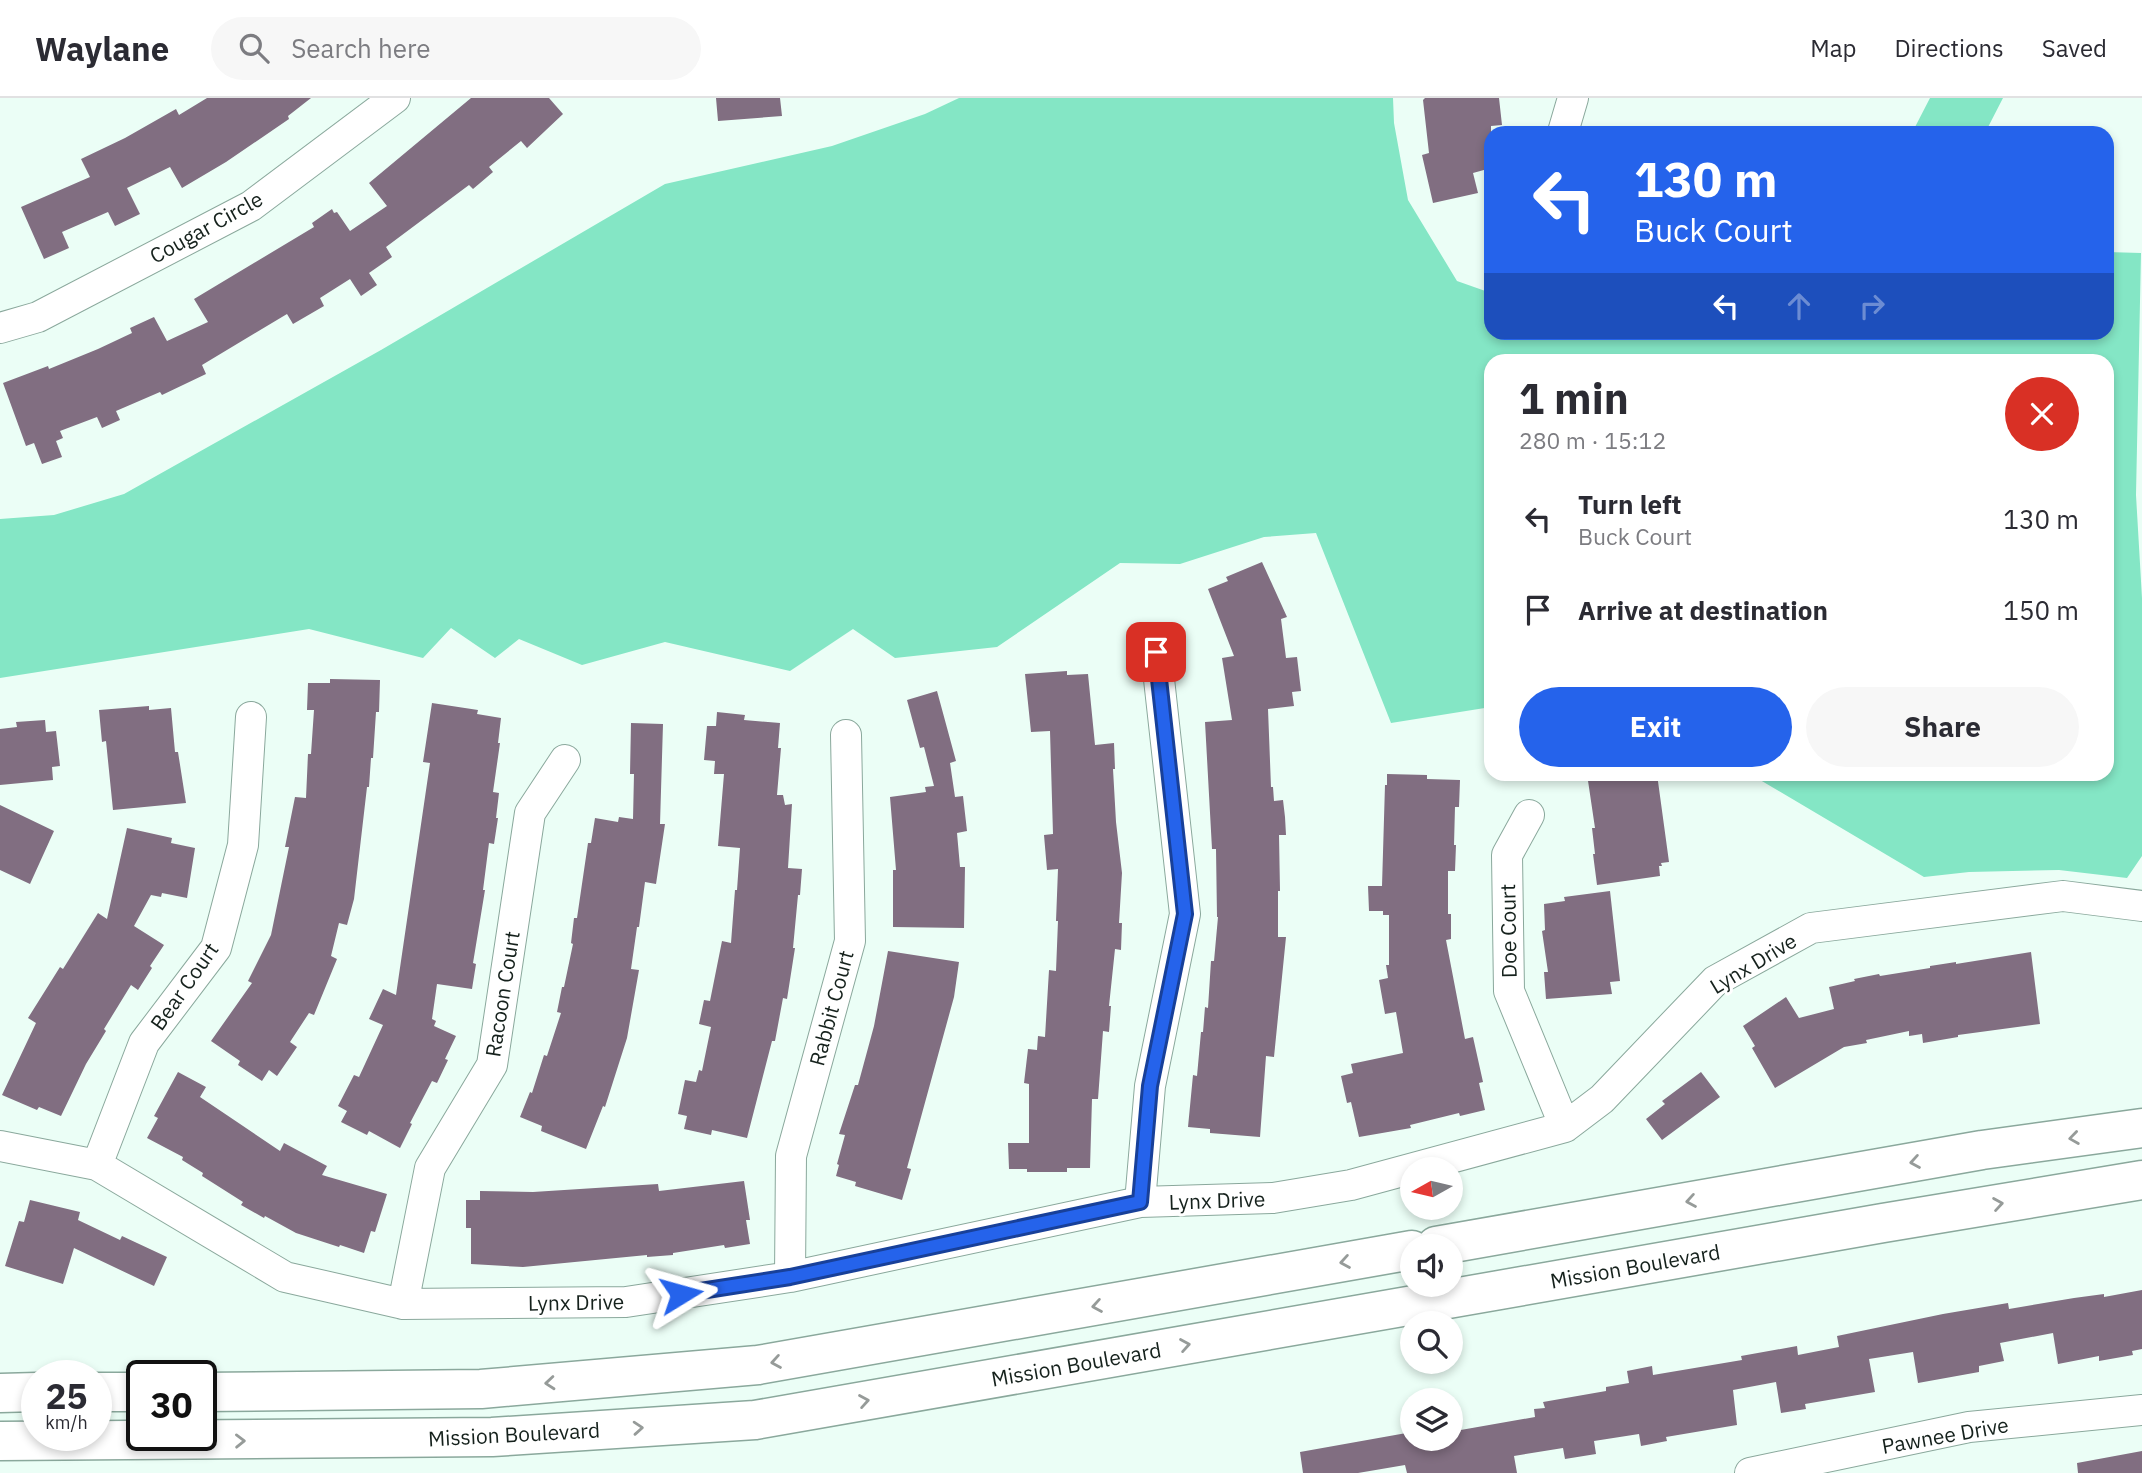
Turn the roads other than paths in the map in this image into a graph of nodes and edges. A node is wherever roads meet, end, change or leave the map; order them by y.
1 (395, 98) edge
2 (1573, 98) edge
3 (1565, 126) edge
4 (0, 328) edge
5 (1156, 652) dead end
6 (251, 717) dead end
7 (846, 735) dead end
8 (565, 760) dead end
9 (1529, 815) dead end
10 (2142, 906) edge
11 (1565, 1127) junction
12 (2142, 1128) edge
13 (0, 1146) edge
14 (97, 1165) junction
15 (2142, 1180) edge
16 (1140, 1202) junction
17 (1463, 1241) edge
18 (1400, 1252) edge
19 (790, 1277) junction
20 (403, 1304) junction
21 (21, 1392) edge
22 (217, 1392) edge
23 (0, 1393) edge
24 (2142, 1410) edge
25 (0, 1441) edge
26 (1749, 1473) edge

1 - 4 street, Cougar Circle
2 - 3 street
5 - 16 street
6 - 14 street, Bear Court
7 - 19 street, Rabbit Court
8 - 20 street, Racoon Court
9 - 11 street, Doe Court
10 - 11 street, Lynx Drive
11 - 16 street, Lynx Drive
12 -> 17 main road
13 - 14 street, Lynx Drive
14 - 20 street, Lynx Drive
25 -> 15 main road, Mission Boulevard
16 - 19 street, Lynx Drive
18 -> 22 main road
19 - 20 street, Lynx Drive
21 - 23 main road
24 - 26 street, Pawnee Drive

